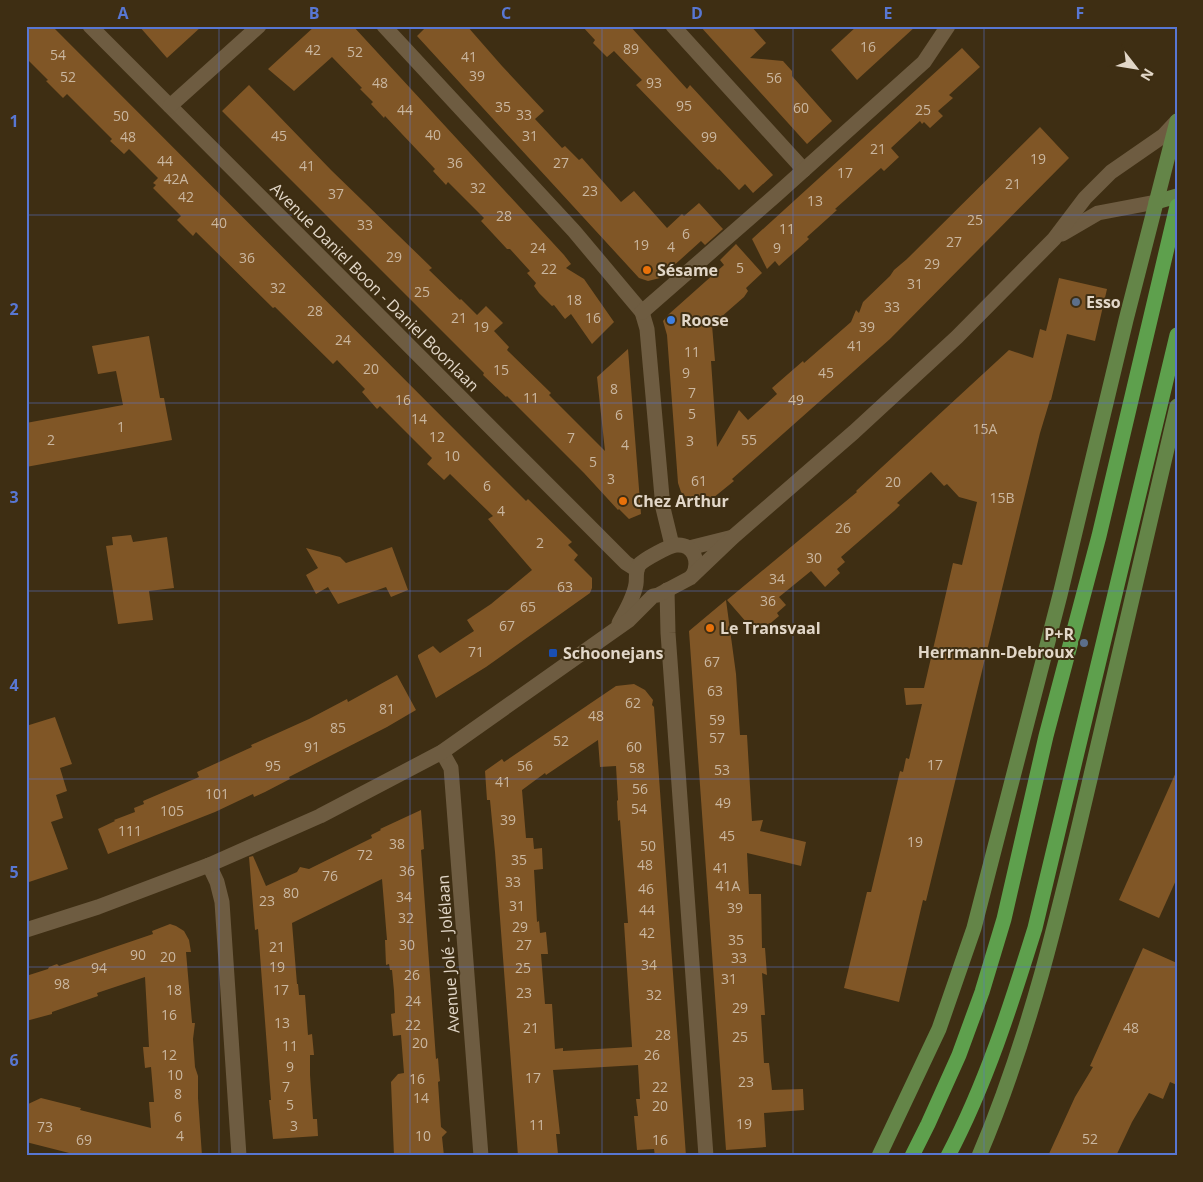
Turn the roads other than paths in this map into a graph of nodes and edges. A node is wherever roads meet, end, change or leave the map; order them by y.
1 (90, 26) edge
2 (259, 26) edge
3 (384, 26) edge
4 (673, 26) edge
5 (948, 26) edge
6 (170, 106) junction
7 (1177, 122) edge
8 (804, 170) junction
9 (1177, 196) edge
10 (1156, 202) junction
11 (1177, 206) edge
12 (1054, 239) junction
13 (642, 312) junction
14 (1177, 335) edge
15 (1177, 406) edge
16 (733, 537) junction
17 (672, 545) junction
18 (689, 548) junction
19 (693, 575) junction
20 (637, 576) junction
21 (668, 590) junction
22 (653, 596) junction
23 (618, 626) junction
24 (442, 752) junction
25 (210, 865) junction
26 (26, 930) edge
27 (238, 1156) edge
28 (481, 1156) edge
29 (706, 1156) edge
30 (879, 1156) edge
31 (912, 1156) edge
32 (948, 1156) edge
33 (979, 1156) edge

1 - 6 street, Avenue Daniel Boon - Daniel Boonlaan
2 - 6 street
3 - 13 street
4 - 8 street
5 - 8 street
6 - 20 street, Avenue Daniel Boon - Daniel Boonlaan
7 - 10 main road
7 - 12 street
8 - 13 street
9 - 10 main road
10 - 12 street
10 - 30 main road
11 - 31 highway
12 - 16 street
13 - 17 street
14 - 32 highway
15 - 33 main road
16 - 18 street
16 - 19 street
17 - 18 street
17 - 20 street
18 - 19 street
19 - 21 street
20 - 22 street
20 - 23 street
21 - 22 street
21 - 29 street
22 - 23 street
23 - 24 street
24 - 25 street
24 - 28 street, Avenue Jolé - Jolélaan
25 - 26 street
25 - 27 street

